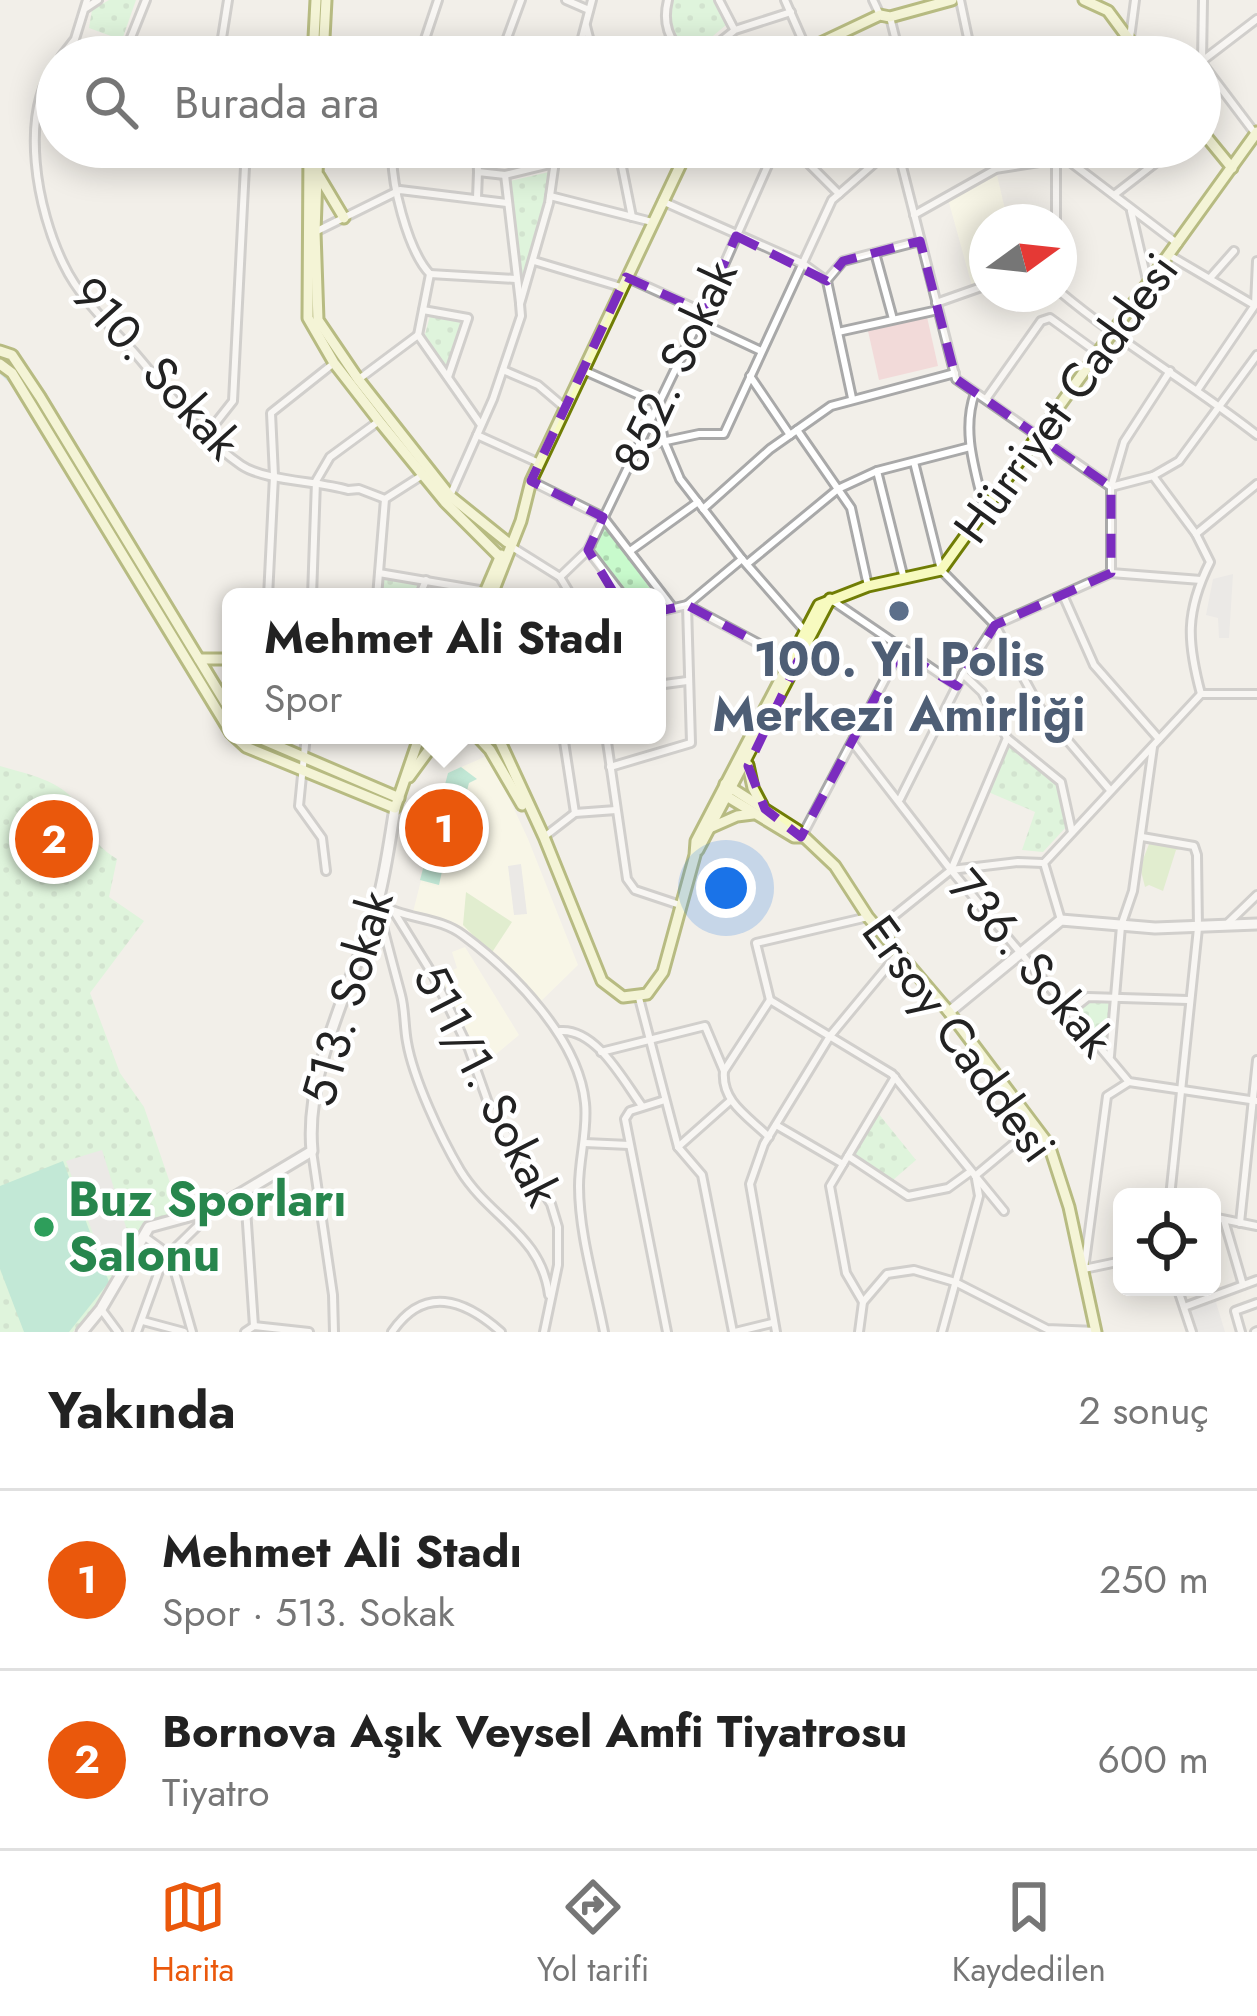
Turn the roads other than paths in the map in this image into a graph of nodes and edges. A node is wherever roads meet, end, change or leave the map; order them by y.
1 (98, 0) edge
2 (146, 0) edge
3 (228, 0) edge
4 (316, 0) edge
5 (326, 0) edge
6 (438, 0) edge
7 (521, 0) edge
8 (566, 0) edge
9 (592, 0) edge
10 (668, 0) edge
11 (719, 0) edge
12 (785, 0) edge
13 (873, 0) edge
14 (957, 0) edge
15 (1084, 0) edge
16 (1135, 0) edge
17 (1203, 0) edge
18 (937, 2) edge
19 (86, 4) edge
20 (1110, 5) edge
21 (589, 10) junction
22 (791, 12) junction
23 (885, 16) junction
24 (1257, 19) edge
25 (586, 24) junction
26 (735, 30) junction
27 (76, 36) edge
28 (132, 36) edge
29 (222, 36) edge
30 (314, 36) edge
31 (324, 36) edge
32 (426, 36) edge
33 (508, 36) edge
34 (583, 36) edge
35 (589, 36) edge
36 (669, 36) edge
37 (727, 36) edge
38 (801, 36) edge
39 (840, 36) edge
40 (892, 36) edge
41 (966, 36) edge
42 (1128, 36) edge
43 (1130, 36) edge
44 (1202, 36) edge
45 (1221, 47) edge
46 (1221, 88) edge
47 (36, 105) edge
48 (1257, 134) edge
49 (36, 137) edge
50 (1221, 155) edge
51 (38, 168) edge
52 (245, 168) edge
53 (313, 168) edge
54 (317, 168) edge
55 (396, 168) edge
56 (478, 168) edge
57 (534, 168) edge
58 (553, 168) edge
59 (623, 168) edge
60 (678, 168) edge
61 (767, 168) edge
62 (813, 168) edge
63 (870, 168) edge
64 (901, 168) edge
65 (1002, 168) edge
66 (1060, 168) edge
67 (1074, 168) edge
68 (1149, 168) edge
69 (1232, 168) junction
70 (995, 169) joint
71 (317, 172) junction
72 (478, 172) junction
73 (505, 175) junction
74 (400, 190) junction
75 (839, 194) junction
76 (1114, 195) junction
77 (550, 196) junction
78 (477, 198) junction
79 (662, 201) junction
80 (507, 203) junction
81 (1057, 204) edge
82 (1130, 207) junction
83 (914, 215) junction
84 (632, 217) junction
85 (344, 218) junction
86 (652, 222) junction
87 (311, 232) junction
88 (736, 236) junction
89 (920, 241) junction
90 (1178, 244) junction
91 (1234, 250) dead end
92 (875, 253) junction
93 (1169, 255) junction
94 (534, 261) junction
95 (1257, 261) edge
96 (802, 263) junction
97 (430, 274) junction
98 (1210, 278) junction
99 (517, 279) junction
100 (827, 280) junction
101 (624, 282) junction
102 (1148, 284) junction
103 (969, 292) edge
104 (520, 304) junction
105 (1256, 305) edge
106 (937, 306) junction
107 (1077, 306) edge
108 (423, 310) junction
109 (703, 312) junction
110 (893, 320) junction
111 (699, 322) junction
112 (838, 332) junction
113 (418, 334) junction
114 (1111, 335) junction
115 (0, 351) edge
116 (761, 351) junction
117 (1098, 353) junction
118 (1257, 355) edge
119 (334, 363) junction
120 (0, 364) edge
121 (502, 370) junction
122 (584, 370) junction
123 (1170, 371) junction
124 (955, 373) junction
125 (750, 376) junction
126 (448, 377) junction
127 (358, 379) junction
128 (1198, 388) junction
129 (975, 393) junction
130 (852, 398) junction
131 (986, 400) junction
132 (657, 403) junction
133 (1221, 406) junction
134 (565, 408) junction
135 (379, 421) junction
136 (481, 424) junction
137 (793, 433) junction
138 (206, 435) junction
139 (477, 435) junction
140 (1257, 435) edge
141 (1036, 438) junction
142 (664, 441) junction
143 (636, 447) junction
144 (970, 447) junction
145 (914, 462) junction
146 (539, 463) junction
147 (877, 472) junction
148 (424, 474) junction
149 (274, 476) junction
150 (1153, 476) junction
151 (316, 481) junction
152 (531, 481) junction
153 (1257, 484) edge
154 (1112, 487) junction
155 (838, 489) junction
156 (450, 496) junction
157 (385, 500) junction
158 (700, 505) junction
159 (985, 512) junction
160 (603, 517) junction
161 (1196, 534) junction
162 (508, 544) junction
163 (588, 550) junction
164 (630, 551) junction
165 (524, 554) junction
166 (502, 559) junction
167 (744, 562) junction
168 (940, 570) junction
169 (379, 573) junction
170 (1111, 573) junction
171 (560, 577) junction
172 (426, 580) junction
173 (904, 580) junction
174 (1201, 580) junction
175 (868, 586) junction
176 (268, 588) edge
177 (312, 588) edge
178 (378, 588) edge
179 (423, 588) edge
180 (459, 588) edge
181 (491, 588) edge
182 (567, 588) edge
183 (617, 588) edge
184 (658, 588) edge
185 (1063, 595) junction
186 (666, 599) edge
187 (830, 599) junction
188 (687, 605) junction
189 (673, 608) junction
190 (666, 610) edge
191 (995, 625) junction
192 (805, 631) junction
193 (900, 651) junction
194 (199, 659) junction
195 (222, 659) edge
196 (790, 660) junction
197 (963, 674) junction
198 (687, 681) junction
199 (666, 684) edge
200 (957, 686) junction
201 (1201, 694) junction
202 (1257, 694) edge
203 (222, 697) edge
204 (222, 718) edge
205 (1007, 737) junction
206 (853, 742) junction
207 (1156, 743) junction
208 (243, 744) edge
209 (270, 744) edge
210 (305, 744) edge
211 (416, 744) edge
212 (438, 744) edge
213 (484, 744) edge
214 (502, 744) edge
215 (564, 744) edge
216 (607, 744) edge
217 (748, 759) junction
218 (304, 765) junction
219 (610, 766) junction
220 (1110, 790) junction
221 (727, 791) junction
222 (900, 799) junction
223 (397, 803) junction
224 (617, 810) junction
225 (760, 812) junction
226 (575, 813) junction
227 (532, 815) junction
228 (712, 826) junction
229 (1072, 832) junction
230 (544, 837) junction
231 (801, 837) junction
232 (1142, 837) junction
233 (695, 855) junction
234 (1044, 863) junction
235 (951, 870) junction
236 (326, 871) dead end
237 (1257, 895) edge
238 (377, 902) junction
239 (680, 905) junction
240 (396, 915) junction
241 (868, 917) junction
242 (1061, 920) junction
243 (1228, 923) junction
244 (1257, 924) edge
245 (1121, 926) junction
246 (879, 928) junction
247 (1198, 928) junction
248 (1020, 951) junction
249 (898, 954) junction
250 (1116, 997) junction
251 (639, 998) junction
252 (770, 1000) junction
253 (1188, 1000) junction
254 (949, 1012) junction
255 (1069, 1012) junction
256 (559, 1031) junction
257 (830, 1036) junction
258 (649, 1041) junction
259 (601, 1052) junction
260 (1110, 1056) junction
261 (1257, 1060) edge
262 (724, 1071) junction
263 (895, 1077) junction
264 (1129, 1082) junction
265 (1179, 1090) junction
266 (665, 1100) junction
267 (730, 1100) junction
268 (1255, 1101) edge
269 (642, 1106) junction
270 (776, 1125) junction
271 (1035, 1126) junction
272 (769, 1137) junction
273 (584, 1142) junction
274 (629, 1145) junction
275 (678, 1147) junction
276 (313, 1151) junction
277 (1247, 1159) junction
278 (1257, 1159) edge
279 (846, 1160) junction
280 (973, 1174) junction
281 (1171, 1188) edge
282 (244, 1194) junction
283 (215, 1209) junction
284 (1004, 1211) dead end
285 (1221, 1219) edge
286 (1224, 1220) junction
287 (1240, 1223) junction
288 (1257, 1226) edge
289 (142, 1235) junction
290 (170, 1255) junction
291 (1113, 1263) edge
292 (1084, 1269) junction
293 (1257, 1280) edge
294 (955, 1282) junction
295 (1243, 1285) junction
296 (1180, 1296) edge
297 (863, 1302) junction
298 (550, 1303) junction
299 (1257, 1303) edge
300 (1184, 1307) junction
301 (101, 1309) junction
302 (143, 1321) junction
303 (254, 1326) junction
304 (775, 1328) edge
305 (498, 1329) edge
306 (162, 1330) edge
307 (1047, 1330) edge
308 (82, 1332) edge
309 (118, 1332) edge
310 (137, 1332) edge
311 (188, 1332) edge
312 (245, 1332) edge
313 (309, 1332) edge
314 (334, 1332) edge
315 (392, 1332) edge
316 (486, 1332) edge
317 (544, 1332) edge
318 (604, 1332) edge
319 (667, 1332) edge
320 (734, 1332) edge
321 (859, 1332) edge
322 (942, 1332) edge
323 (1096, 1332) edge
324 (1192, 1332) edge
325 (1241, 1332) edge

1 - 19 street
2 - 28 street
3 - 29 street
4 - 30 main road
5 - 31 main road
6 - 32 street
7 - 33 street
8 - 21 street
9 - 21 street
10 - 36 street
11 - 26 street
12 - 22 street
13 - 23 street
14 - 18 main road
14 - 41 street
15 - 20 main road
16 - 43 street
17 - 44 street
18 - 23 main road
19 - 27 street, 910. Sokak
20 - 42 main road
21 - 25 street
22 - 26 street
22 - 38 street
23 - 39 main road
23 - 40 street
24 - 45 street
25 - 34 street
25 - 35 street
26 - 37 street
46 - 48 street
47 - 49 street, 910. Sokak
48 - 69 main road, Hürriyet Caddesi
50 - 69 main road
51 - 138 street, 910. Sokak
52 - 138 street
53 - 87 main road
54 - 71 main road
55 - 74 street
56 - 72 street
57 - 73 street
58 - 77 street
59 - 84 street
60 - 79 main road
61 - 88 street, 852. Sokak
62 - 75 street
63 - 75 street
64 - 83 street
65 - 70 street
66 - 81 street
67 - 76 street
68 - 76 street
69 - 90 main road, Hürriyet Caddesi
70 - 83 street
71 - 85 main road
71 - 87 main road
72 - 73 street
72 - 78 street
73 - 80 street
74 - 78 street
74 - 85 street
74 - 97 street
75 - 96 street
76 - 82 street
77 - 84 street
77 - 94 street
78 - 80 street
79 - 86 main road
79 - 88 street
80 - 99 street
82 - 90 street
82 - 102 street
83 - 89 street
84 - 86 street
85 - 87 street
86 - 101 main road
87 - 119 main road
87 - 127 main road
88 - 96 street
88 - 109 street, 852. Sokak
89 - 92 street
89 - 106 street
90 - 93 main road, Hürriyet Caddesi
91 - 98 street
92 - 100 street
92 - 110 street
93 - 98 street
93 - 102 main road, Hürriyet Caddesi
94 - 101 street
94 - 104 street
95 - 105 street
96 - 100 street
96 - 116 street
97 - 99 street
97 - 108 street
98 - 105 street
99 - 104 street
100 - 112 street
101 - 109 street
101 - 122 main road
102 - 114 main road, Hürriyet Caddesi
103 - 106 street
104 - 121 street
105 - 128 street
106 - 110 street
106 - 124 street
107 - 114 street
108 - 113 street
108 - 126 street
109 - 111 street, 852. Sokak
110 - 112 street
111 - 116 street
111 - 132 street, 852. Sokak
112 - 130 street
113 - 126 street
113 - 127 street
114 - 117 main road, Hürriyet Caddesi
114 - 123 street
115 - 194 main road
116 - 125 street
117 - 131 street
117 - 141 main road, Hürriyet Caddesi
118 - 133 street
119 - 135 main road
119 - 149 street
120 - 204 main road
121 - 134 street
121 - 136 street
122 - 132 street
122 - 134 main road
123 - 128 street
123 - 154 street
124 - 129 street
124 - 130 street
125 - 137 street
125 - 142 street
126 - 136 street
127 - 156 main road
128 - 133 street
129 - 131 street
129 - 144 street
130 - 137 street
131 - 141 street
132 - 142 street
132 - 143 street, 852. Sokak
133 - 140 street
133 - 150 street
134 - 146 main road
135 - 148 main road
135 - 151 street
136 - 139 street
137 - 155 street
137 - 158 street
138 - 149 street, 910. Sokak
139 - 146 street
139 - 156 street
141 - 154 street
141 - 159 main road, Hürriyet Caddesi
142 - 143 street
142 - 158 street
143 - 160 street, 852. Sokak
144 - 145 street
144 - 159 street
145 - 147 street
145 - 168 street
146 - 152 main road
147 - 155 street
147 - 173 street
148 - 157 street
148 - 166 main road
149 - 151 street, 910. Sokak
149 - 176 street
150 - 154 street
150 - 161 street
151 - 157 street, 910. Sokak
151 - 177 street
152 - 160 street
152 - 162 main road
153 - 161 street
154 - 170 street
155 - 167 street
155 - 175 street
156 - 162 main road
157 - 169 street
158 - 164 street
158 - 167 street
159 - 168 main road, Hürriyet Caddesi
160 - 163 street, 852. Sokak
160 - 164 street
161 - 174 street
162 - 165 street
162 - 166 main road
163 - 171 street, 852. Sokak
163 - 183 street
164 - 184 street
165 - 166 street
165 - 171 street
166 - 181 main road
167 - 188 street
167 - 192 street
168 - 173 main road, Hürriyet Caddesi
168 - 191 street
169 - 172 street
169 - 178 street
170 - 174 street
170 - 185 street
171 - 182 street
172 - 179 street
172 - 180 street
173 - 175 main road, Hürriyet Caddesi
174 - 201 street
175 - 187 main road, Hürriyet Caddesi
185 - 191 street
185 - 207 street
186 - 189 street
187 - 192 main road
187 - 193 street
187 - 217 main road
188 - 189 street
188 - 196 street
188 - 198 street
189 - 190 street
191 - 197 street
191 - 220 street
192 - 196 main road
193 - 200 street
193 - 206 street
194 - 195 main road
194 - 203 main road
196 - 221 main road
197 - 200 street
197 - 205 street
198 - 199 street
198 - 219 street
200 - 222 street
201 - 202 street
201 - 207 street
205 - 229 street
205 - 235 street
206 - 222 street, 736. Sokak
206 - 231 street
207 - 220 street
207 - 232 street
208 - 218 main road
209 - 218 main road
210 - 218 street
211 - 223 main road
212 - 223 main road
213 - 227 main road
214 - 227 main road
215 - 226 street
216 - 219 street
217 - 221 main road
217 - 225 main road
218 - 223 main road
218 - 236 street
219 - 224 street
220 - 229 street
221 - 225 main road, Ersoy Caddesi
221 - 228 main road
221 - 233 main road
222 - 235 street, 736. Sokak
223 - 238 street, 513. Sokak
224 - 226 street
224 - 239 street
225 - 228 main road
225 - 231 main road, Ersoy Caddesi
226 - 230 street
227 - 230 main road
228 - 233 main road
229 - 234 street
230 - 251 main road
231 - 241 main road, Ersoy Caddesi
232 - 245 street
232 - 247 street
233 - 239 main road
234 - 235 street
234 - 242 street
235 - 246 street
235 - 248 street, 736. Sokak
237 - 243 street
238 - 240 street
238 - 276 street, 513. Sokak
238 - 298 street
239 - 251 main road
240 - 256 street
240 - 298 street, 511/1. Sokak
241 - 246 main road, Ersoy Caddesi
241 - 252 street
242 - 245 street
242 - 248 street
243 - 244 street
243 - 247 street
245 - 247 street
245 - 250 street
246 - 249 main road, Ersoy Caddesi
247 - 253 street
248 - 254 street
248 - 255 street, 736. Sokak
249 - 254 main road, Ersoy Caddesi
249 - 257 street
250 - 253 street
250 - 255 street
250 - 260 street
251 - 258 street
252 - 257 street
252 - 262 street
253 - 265 street
254 - 271 main road, Ersoy Caddesi
255 - 260 street, 736. Sokak
256 - 259 street
256 - 273 street
257 - 263 street
257 - 270 street
258 - 259 street
258 - 262 street
258 - 266 street
259 - 269 street
260 - 264 street, 736. Sokak
261 - 268 street
262 - 267 street
263 - 279 street
263 - 280 street
264 - 265 street, 736. Sokak
264 - 292 street
265 - 268 street, 736. Sokak
265 - 281 street
266 - 269 street
266 - 275 street
267 - 272 street
267 - 275 street
268 - 277 street
269 - 274 street
270 - 272 street
270 - 279 street
271 - 280 street
271 - 292 main road, Ersoy Caddesi
272 - 304 street
273 - 274 street
273 - 318 street
274 - 319 street
275 - 320 street
276 - 282 street
276 - 314 street, 513. Sokak
277 - 278 street
277 - 287 street
279 - 280 street
279 - 297 street
280 - 284 street
280 - 294 street
282 - 283 street
282 - 303 street
283 - 289 street
283 - 290 street
285 - 286 street
286 - 287 street
286 - 295 street
287 - 288 street
289 - 290 street
289 - 301 street
290 - 302 street
290 - 311 street
291 - 292 street
292 - 323 main road, Ersoy Caddesi
293 - 295 street
294 - 297 street
294 - 307 street
294 - 322 street
295 - 300 street
296 - 300 street
297 - 321 street
298 - 317 street, 511/1. Sokak
299 - 325 street
300 - 324 street
301 - 308 street
301 - 309 street
302 - 306 street
302 - 310 street
303 - 312 street
303 - 313 street
304 - 320 street
305 - 315 street
305 - 316 street
306 - 311 street
307 - 323 street

